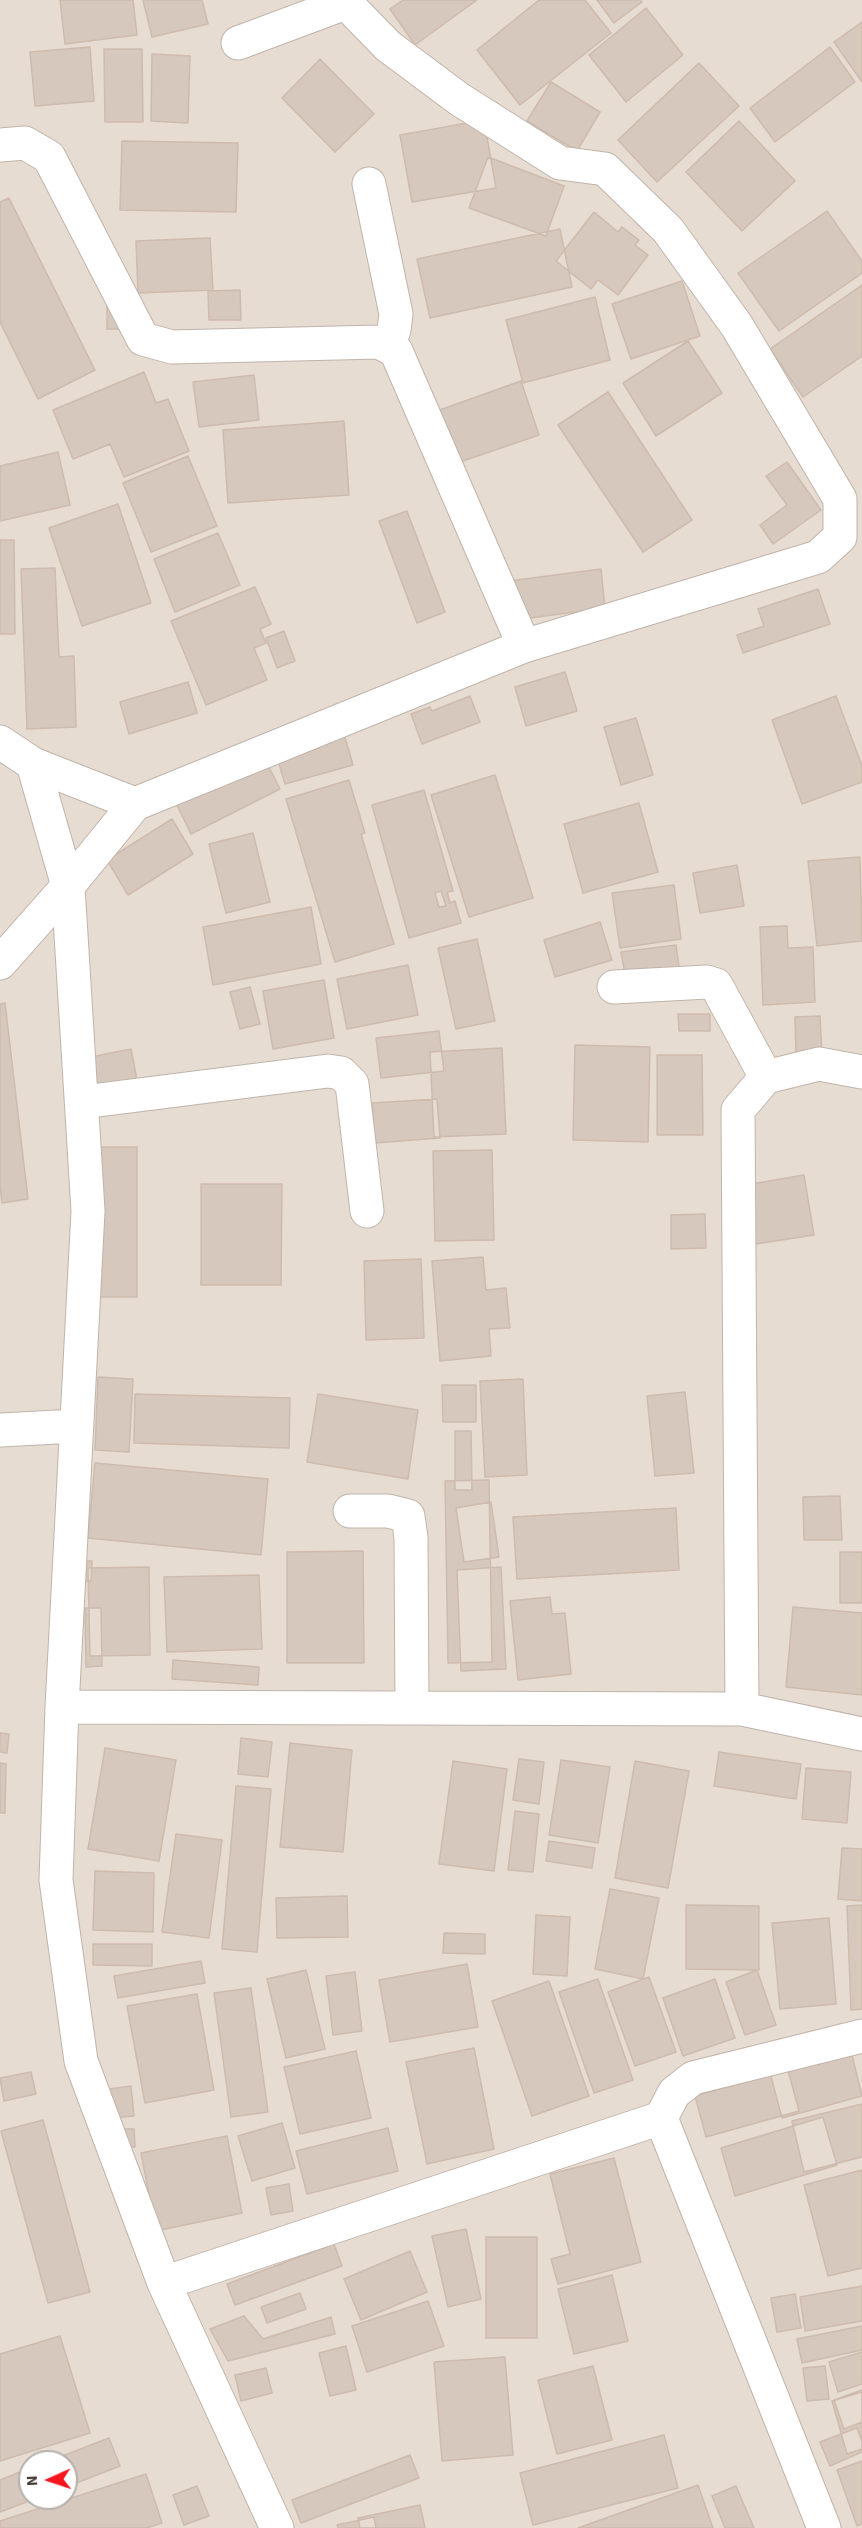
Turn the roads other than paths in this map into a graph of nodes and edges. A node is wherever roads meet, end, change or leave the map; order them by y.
1 (344, 1) edge
2 (238, 43) dead end
3 (0, 145) edge
4 (369, 184) dead end
5 (388, 345) junction
6 (851, 533) edge
7 (524, 646) junction
8 (0, 742) edge
9 (33, 764) junction
10 (135, 804) junction
11 (68, 886) junction
12 (0, 963) edge
13 (614, 987) dead end
14 (862, 1072) edge
15 (766, 1077) junction
16 (83, 1102) junction
17 (367, 1211) dead end
18 (76, 1426) junction
19 (0, 1430) edge
20 (350, 1511) dead end
21 (62, 1707) junction
22 (412, 1708) junction
23 (742, 1709) junction
24 (862, 1734) edge
25 (862, 2036) edge
26 (661, 2118) junction
27 (164, 2283) junction
28 (276, 2528) edge
29 (824, 2528) edge

1 - 2 street
1 - 6 street
3 - 5 street
4 - 5 street
5 - 7 street
6 - 7 street
7 - 10 street
8 - 9 street
9 - 10 street
9 - 11 street
10 - 11 street
11 - 12 street
11 - 16 street
13 - 15 street
14 - 15 street
15 - 23 street
16 - 17 street
16 - 18 street
18 - 19 street
18 - 21 street
20 - 22 street
21 - 22 street
21 - 27 street
22 - 23 street
23 - 24 street
25 - 26 street
26 - 27 street
26 - 29 street
27 - 28 street

